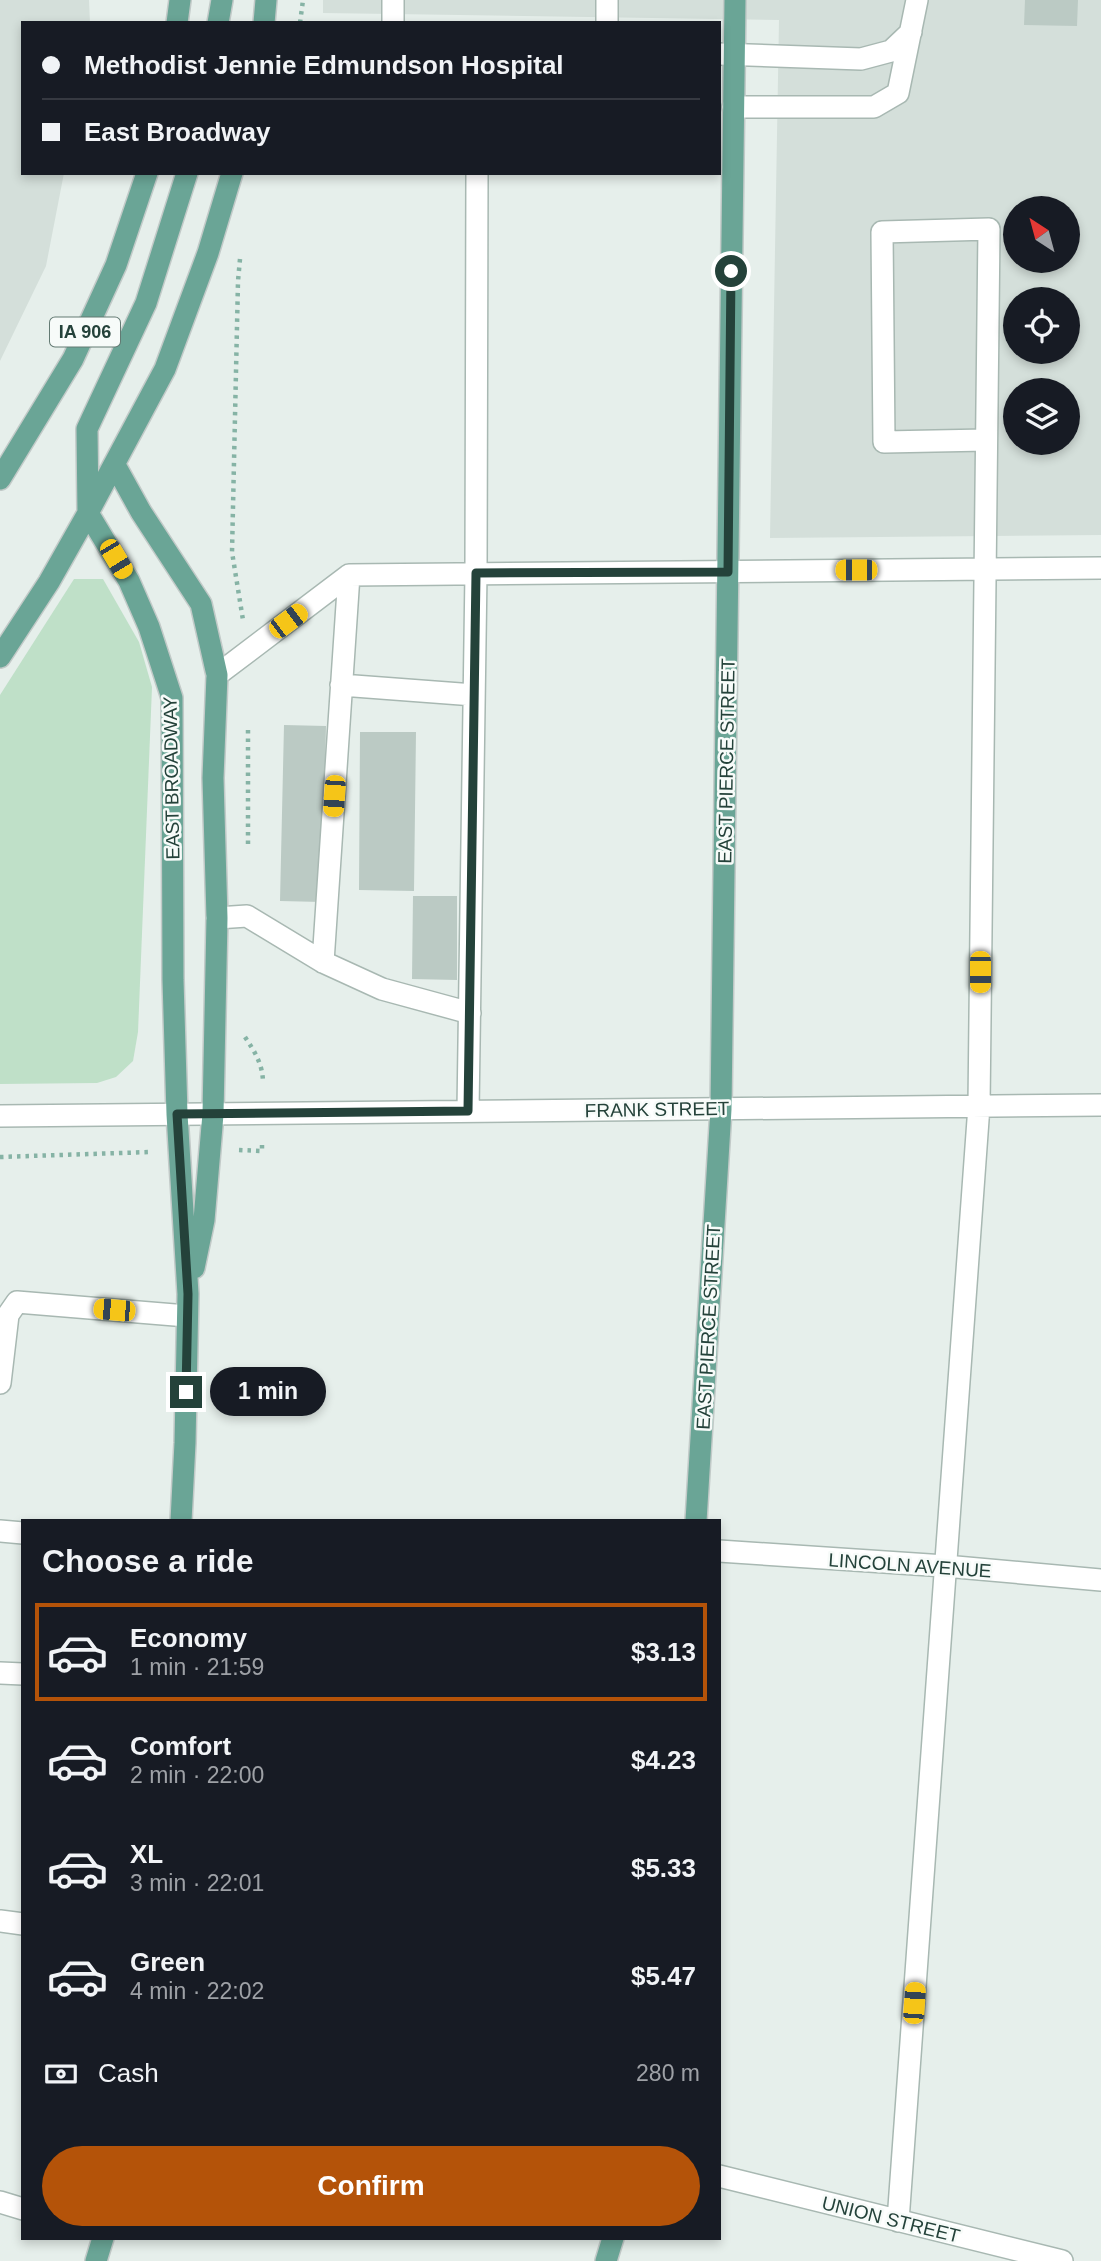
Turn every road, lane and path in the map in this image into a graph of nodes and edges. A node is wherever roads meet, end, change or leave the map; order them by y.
1 (180, 0) edge
2 (222, 0) edge
3 (266, 0) edge
4 (303, 0) edge
5 (393, 0) edge
6 (607, 0) edge
7 (735, 0) edge
8 (917, 0) edge
9 (177, 21) edge
10 (218, 21) edge
11 (264, 21) edge
12 (300, 21) edge
13 (393, 21) edge
14 (607, 21) edge
15 (912, 32) junction
16 (727, 54) edge
17 (733, 107) junction
18 (146, 175) edge
19 (186, 175) edge
20 (231, 175) edge
21 (477, 175) edge
22 (986, 440) junction
23 (115, 465) junction
24 (0, 479) edge
25 (88, 513) junction
26 (1101, 568) edge
27 (985, 569) junction
28 (728, 572) junction
29 (476, 573) junction
30 (349, 575) junction
31 (0, 657) edge
32 (217, 675) junction
33 (341, 685) junction
34 (474, 695) junction
35 (216, 918) junction
36 (323, 962) junction
37 (470, 1013) junction
38 (979, 1105) junction
39 (1101, 1105) edge
40 (721, 1109) junction
41 (468, 1111) junction
42 (177, 1114) junction
43 (213, 1114) junction
44 (0, 1116) edge
45 (188, 1294) junction
46 (187, 1316) junction
47 (0, 1383) edge
48 (181, 1519) edge
49 (696, 1519) edge
50 (0, 1531) edge
51 (21, 1533) edge
52 (721, 1552) edge
53 (946, 1566) junction
54 (1101, 1580) edge
55 (0, 1673) edge
56 (21, 1674) edge
57 (0, 1921) edge
58 (21, 1924) edge
59 (721, 2177) edge
60 (0, 2202) edge
61 (21, 2209) edge
62 (898, 2221) junction
63 (102, 2240) edge
64 (612, 2240) edge
65 (96, 2261) edge
66 (606, 2261) edge
67 (1062, 2261) edge

1 - 9 main road
2 - 10 main road
3 - 11 main road
4 - 12 path
5 - 13 street
6 - 14 street
7 - 16 main road, EAST PIERCE STREET
8 - 15 street
15 - 16 street
15 - 17 street
16 - 17 main road, EAST PIERCE STREET
17 - 28 main road, EAST PIERCE STREET
18 - 24 main road, IA 906
19 - 25 main road
20 - 23 main road
21 - 29 street
22 - 22 street
22 - 27 street
23 - 25 main road
23 - 32 main road, EAST BROADWAY
25 - 31 main road
25 - 42 main road, EAST BROADWAY
26 - 27 street
27 - 28 street
27 - 38 street
28 - 29 street
28 - 40 main road, EAST PIERCE STREET
29 - 30 street
29 - 34 street
30 - 32 street
30 - 33 street
32 - 35 main road, EAST BROADWAY
33 - 34 street
33 - 36 street
34 - 37 street
35 - 36 street
35 - 43 main road, EAST BROADWAY
36 - 37 street
37 - 41 street
38 - 39 street, FRANK STREET
38 - 40 street, FRANK STREET
38 - 53 street
40 - 41 street, FRANK STREET
40 - 49 main road, EAST PIERCE STREET
41 - 43 street, FRANK STREET
42 - 43 street, FRANK STREET
42 - 44 street, FRANK STREET
42 - 45 main road, EAST BROADWAY
43 - 45 main road, EAST BROADWAY
45 - 46 main road, EAST BROADWAY
46 - 47 street
46 - 48 main road, EAST BROADWAY
50 - 51 street
52 - 53 street, LINCOLN AVENUE
53 - 54 street, LINCOLN AVENUE
53 - 62 street
55 - 56 street
57 - 58 street
59 - 62 street, UNION STREET
60 - 61 street
62 - 67 street, UNION STREET
63 - 65 main road
64 - 66 main road

